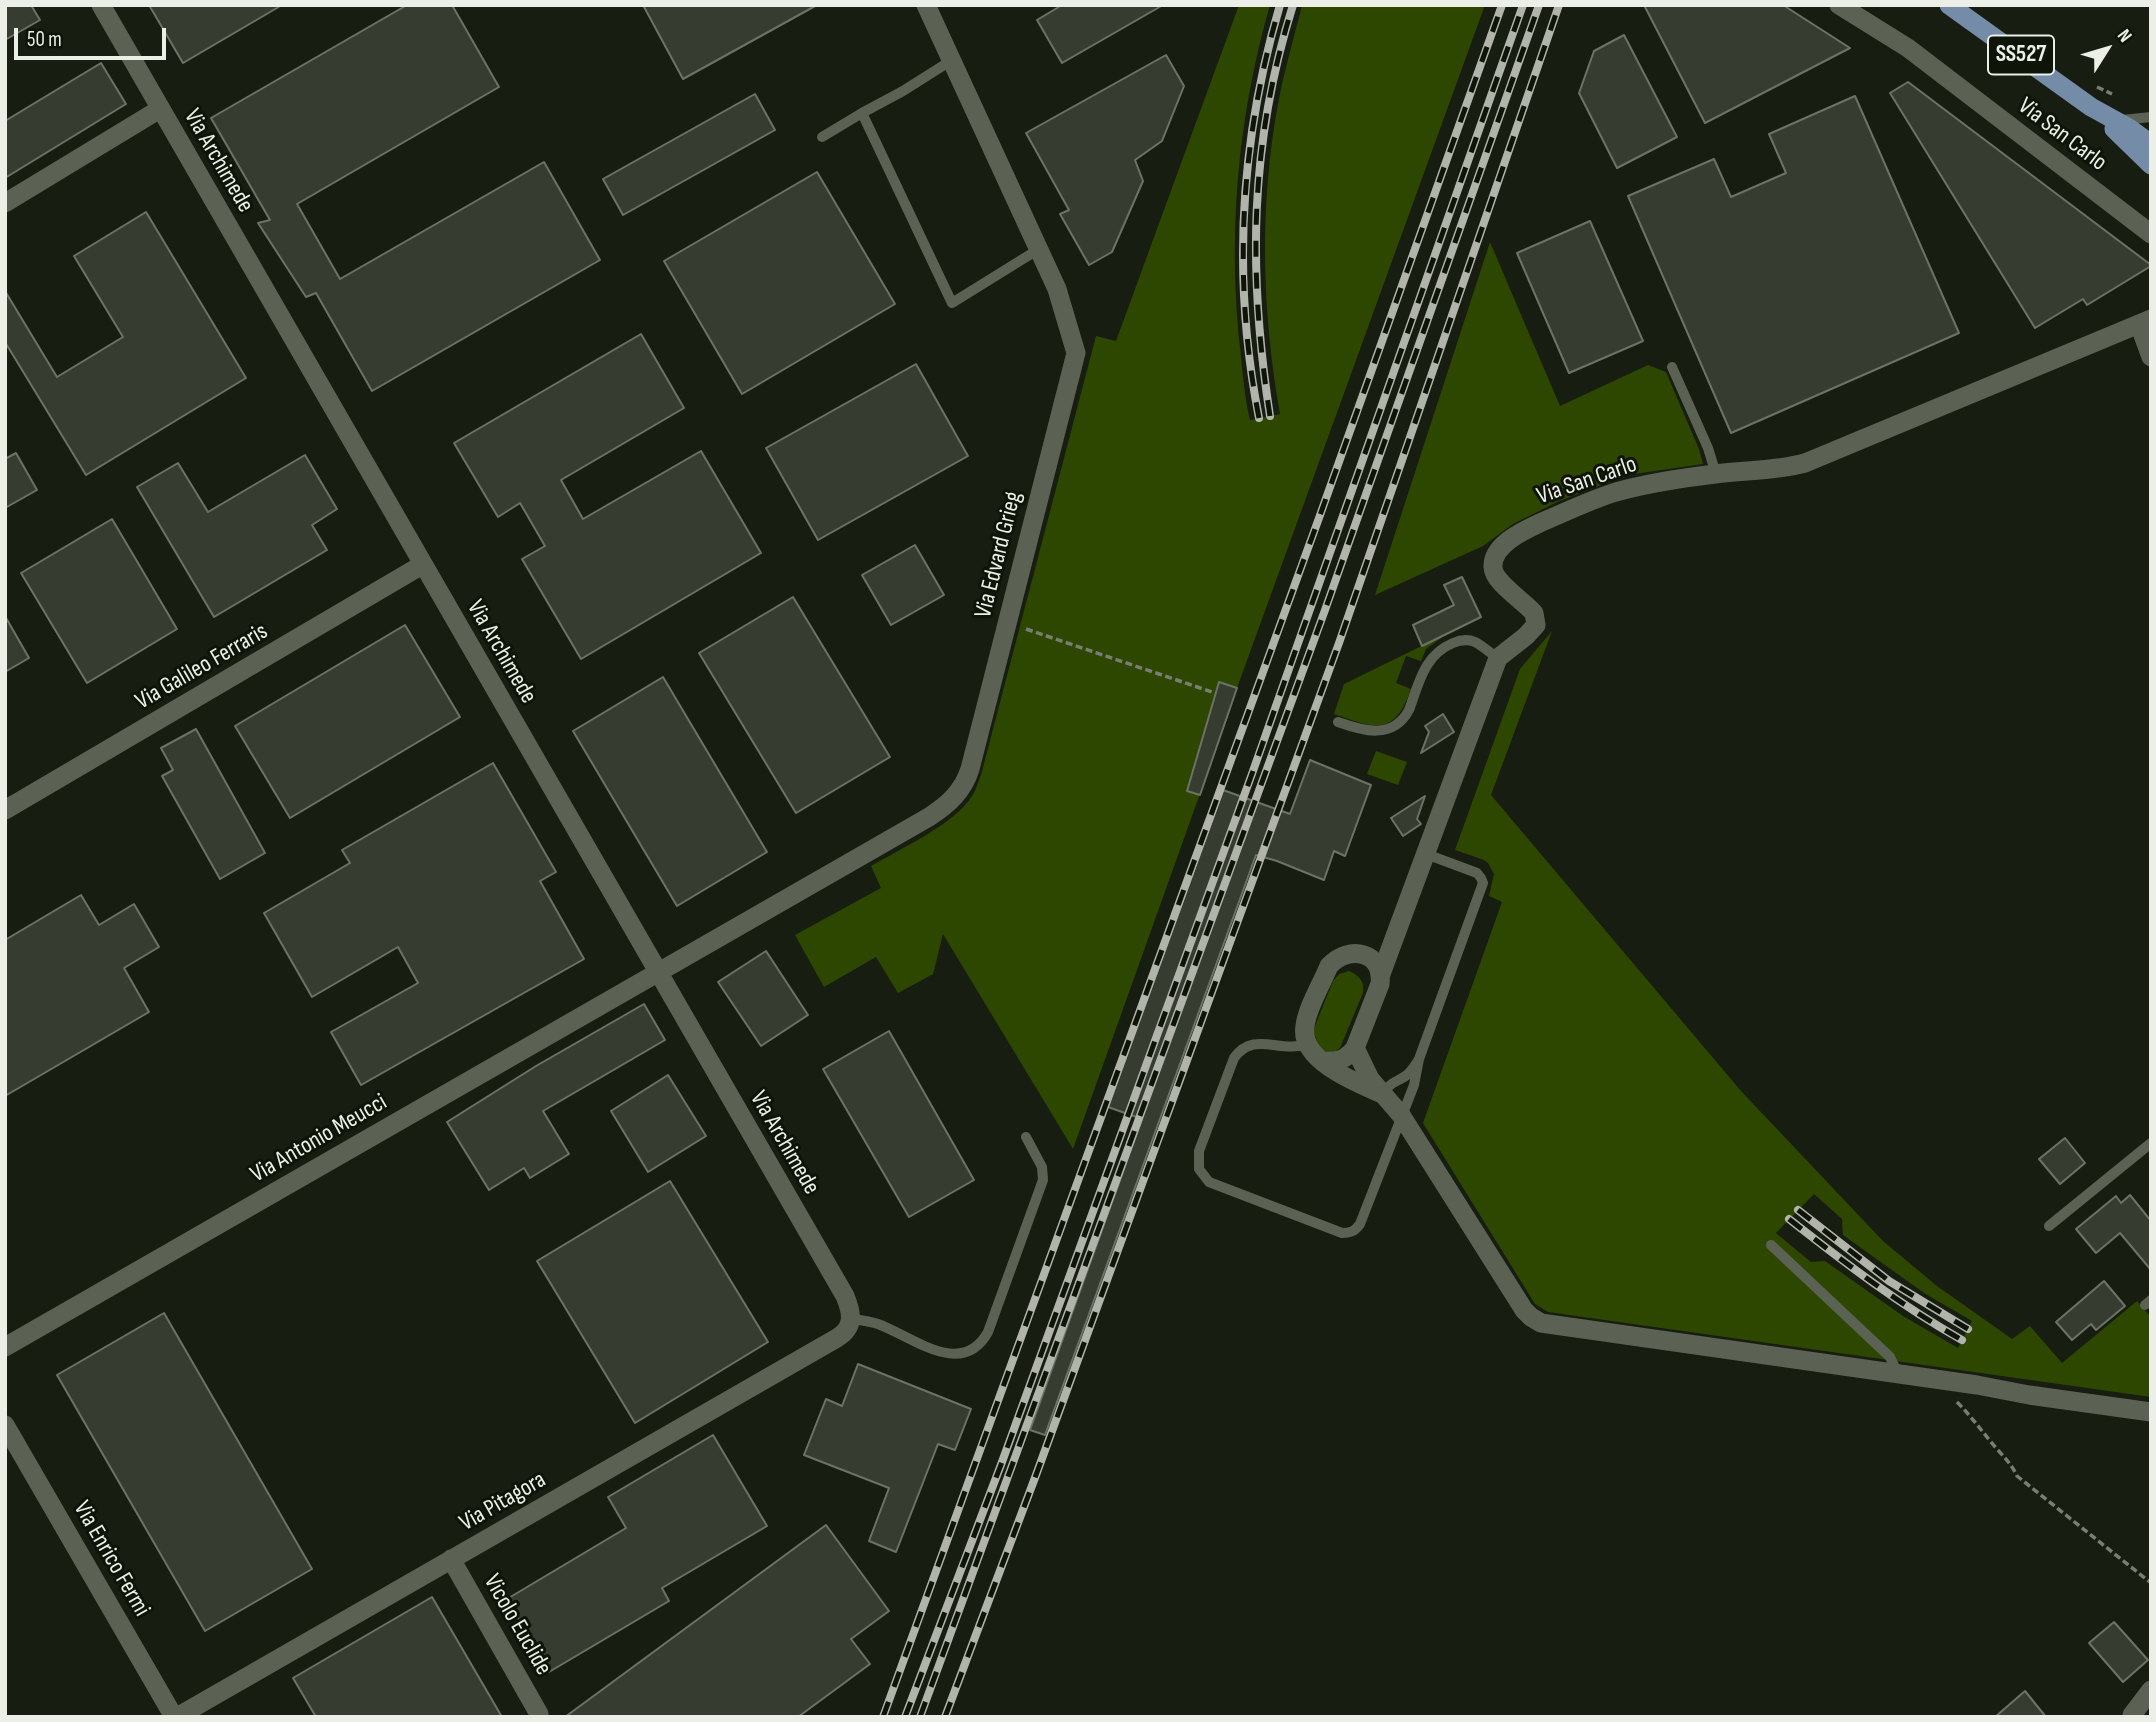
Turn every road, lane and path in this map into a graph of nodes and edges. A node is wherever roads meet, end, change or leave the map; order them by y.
1 (101, 5) edge
2 (926, 5) edge
3 (1839, 5) edge
4 (1949, 5) edge
5 (952, 60) junction
6 (2091, 107) junction
7 (160, 109) junction
8 (862, 113) junction
9 (2151, 117) edge
10 (2115, 120) junction
11 (822, 137) dead end
12 (2151, 144) edge
13 (2151, 165) edge
14 (5, 203) edge
15 (2151, 233) edge
16 (1039, 249) junction
17 (2145, 322) edge
18 (2151, 357) edge
19 (1672, 367) dead end
20 (1716, 474) junction
21 (422, 565) junction
22 (1007, 623) junction
23 (1498, 659) junction
24 (1215, 693) dead end
25 (1338, 722) dead end
26 (5, 810) edge
27 (1426, 854) junction
28 (1396, 936) junction
29 (1358, 953) junction
30 (657, 973) junction
31 (1381, 974) junction
32 (1307, 1044) junction
33 (1355, 1048) junction
34 (1419, 1059) junction
35 (1323, 1061) junction
36 (1383, 1090) junction
37 (1401, 1115) junction
38 (1026, 1138) dead end
39 (2151, 1143) edge
40 (2049, 1226) dead end
41 (1771, 1245) dead end
42 (851, 1322) junction
43 (5, 1347) edge
44 (1898, 1374) junction
45 (1932, 1379) junction
46 (2151, 1412) edge
47 (5, 1425) edge
48 (452, 1559) junction
49 (2151, 1583) edge
50 (2151, 1690) edge
51 (2151, 1702) edge
52 (539, 1714) dead end
53 (2131, 1716) edge
54 (175, 1717) edge

1 - 7 street, Via Archimede
2 - 5 street, Via Edvard Grieg
3 - 15 street, Via San Carlo
4 - 6 main road, SS527
5 - 8 lane
5 - 16 street, Via Edvard Grieg
6 - 10 main road, SS527
6 - 13 main road, SS527
7 - 14 street
7 - 21 street, Via Archimede
8 - 11 lane
8 - 16 lane
9 - 10 lane
10 - 12 main road, SS527
16 - 22 street, Via Edvard Grieg
17 - 18 street
17 - 20 street, Via San Carlo
19 - 20 lane
20 - 23 street, Via San Carlo
21 - 26 street, Via Galileo Ferraris
21 - 30 street, Via Archimede
22 - 24 path
22 - 30 street, Via Edvard Grieg
23 - 25 lane
23 - 27 street
27 - 28 street
27 - 34 lane
28 - 29 street
28 - 31 street
29 - 31 street
29 - 32 street
30 - 42 street, Via Archimede
30 - 43 street, Via Antonio Meucci
31 - 33 street
32 - 35 street
32 - 37 lane
33 - 35 street
33 - 36 street
34 - 36 lane
34 - 37 lane
35 - 36 street
36 - 37 street
37 - 44 street
38 - 42 lane
39 - 40 lane
41 - 44 lane
42 - 48 street, Via Pitagora
44 - 45 street
45 - 46 street
45 - 49 path
47 - 54 street, Via Enrico Fermi
48 - 52 street, Vicolo Euclide
48 - 54 street, Via Pitagora
50 - 53 street
51 - 53 street

